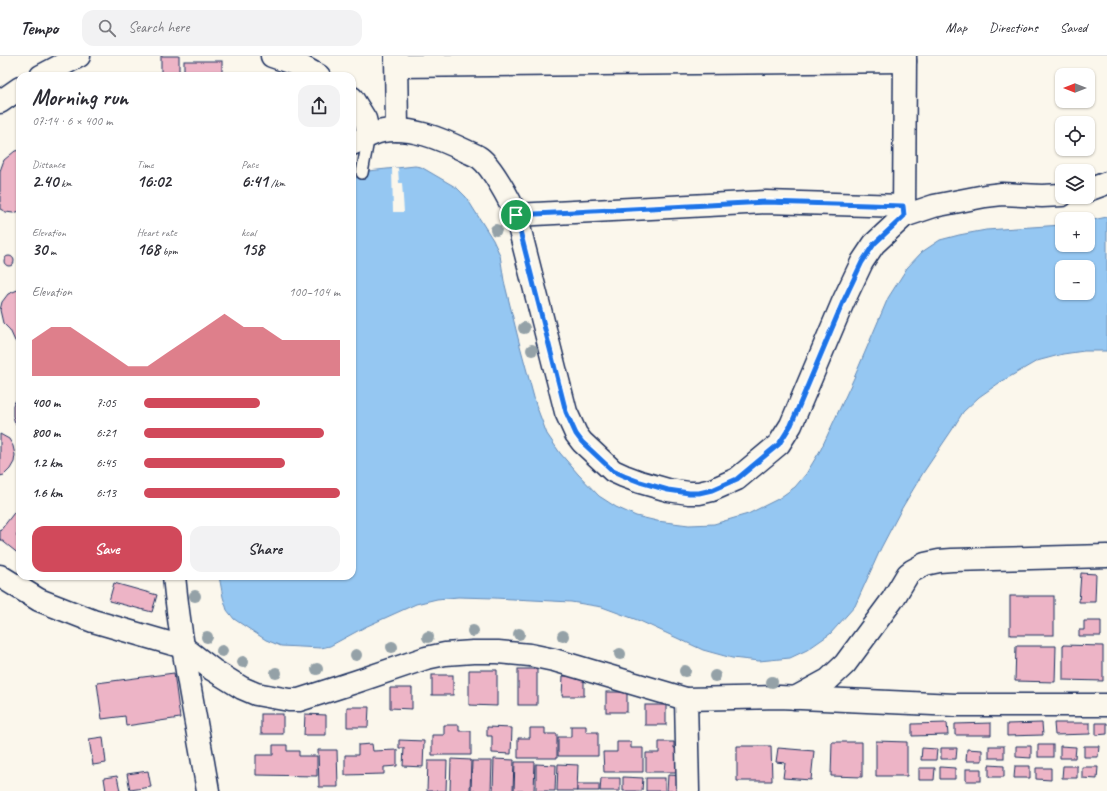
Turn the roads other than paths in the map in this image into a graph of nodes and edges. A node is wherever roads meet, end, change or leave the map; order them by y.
1 (79, 56) edge
2 (272, 56) edge
3 (905, 58) edge
4 (397, 61) edge
5 (49, 72) edge
6 (312, 72) edge
7 (16, 91) edge
8 (0, 102) edge
9 (356, 104) edge
10 (397, 130) junction
11 (360, 139) edge
12 (362, 173) dead end
13 (1107, 183) edge
14 (1095, 187) edge
15 (1055, 195) edge
16 (903, 211) junction
17 (516, 215) junction
18 (1107, 556) edge
19 (0, 576) edge
20 (175, 580) edge
21 (183, 647) junction
22 (795, 698) junction
23 (686, 699) junction
24 (1107, 706) edge
25 (208, 791) edge
26 (688, 791) edge

1 - 5 street
2 - 6 street
3 - 4 street
3 - 16 street
4 - 10 street
7 - 8 street
9 - 11 street
10 - 11 street
10 - 17 street
11 - 12 lane
13 - 14 street
15 - 16 street
16 - 17 street
16 - 17 street
18 - 22 street
19 - 21 street
20 - 21 street
21 - 23 street
21 - 25 street
22 - 23 street
22 - 24 street
23 - 26 street

